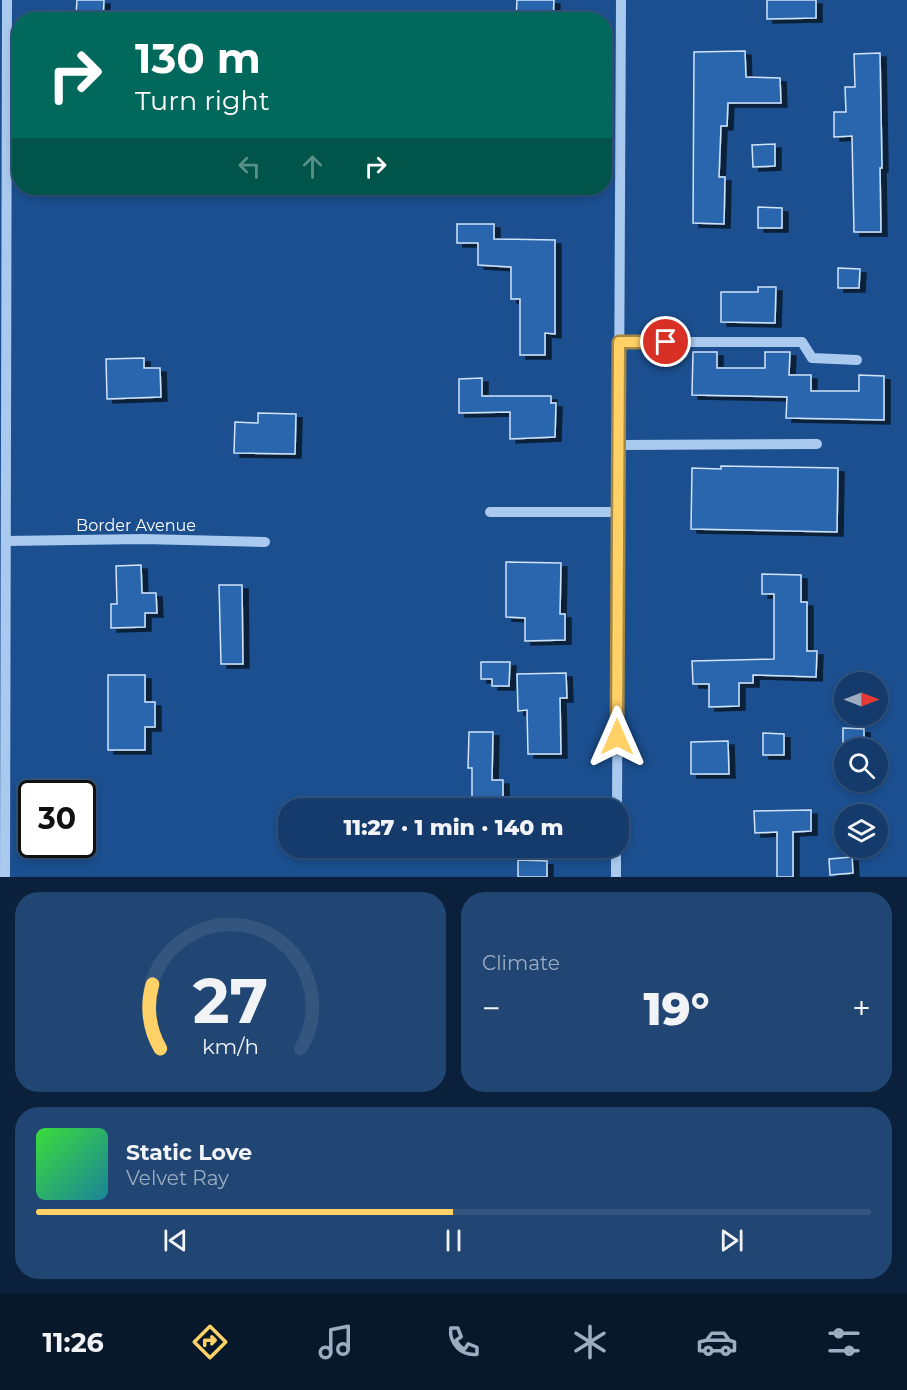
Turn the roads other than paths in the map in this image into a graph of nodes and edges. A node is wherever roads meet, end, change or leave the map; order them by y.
1 (7, 0) edge
2 (621, 0) edge
3 (3, 163) edge
4 (619, 342) junction
5 (857, 360) dead end
6 (817, 444) dead end
7 (619, 446) junction
8 (490, 512) dead end
9 (618, 512) junction
10 (6, 541) junction
11 (266, 542) dead end
12 (617, 798) edge
13 (616, 858) edge
14 (5, 877) edge
15 (616, 877) edge

1 - 3 street
2 - 4 street
3 - 10 street
4 - 5 street
4 - 7 street
6 - 7 street
7 - 9 street
8 - 9 street
9 - 12 street
10 - 11 street, Border Avenue
10 - 14 street
13 - 15 street

